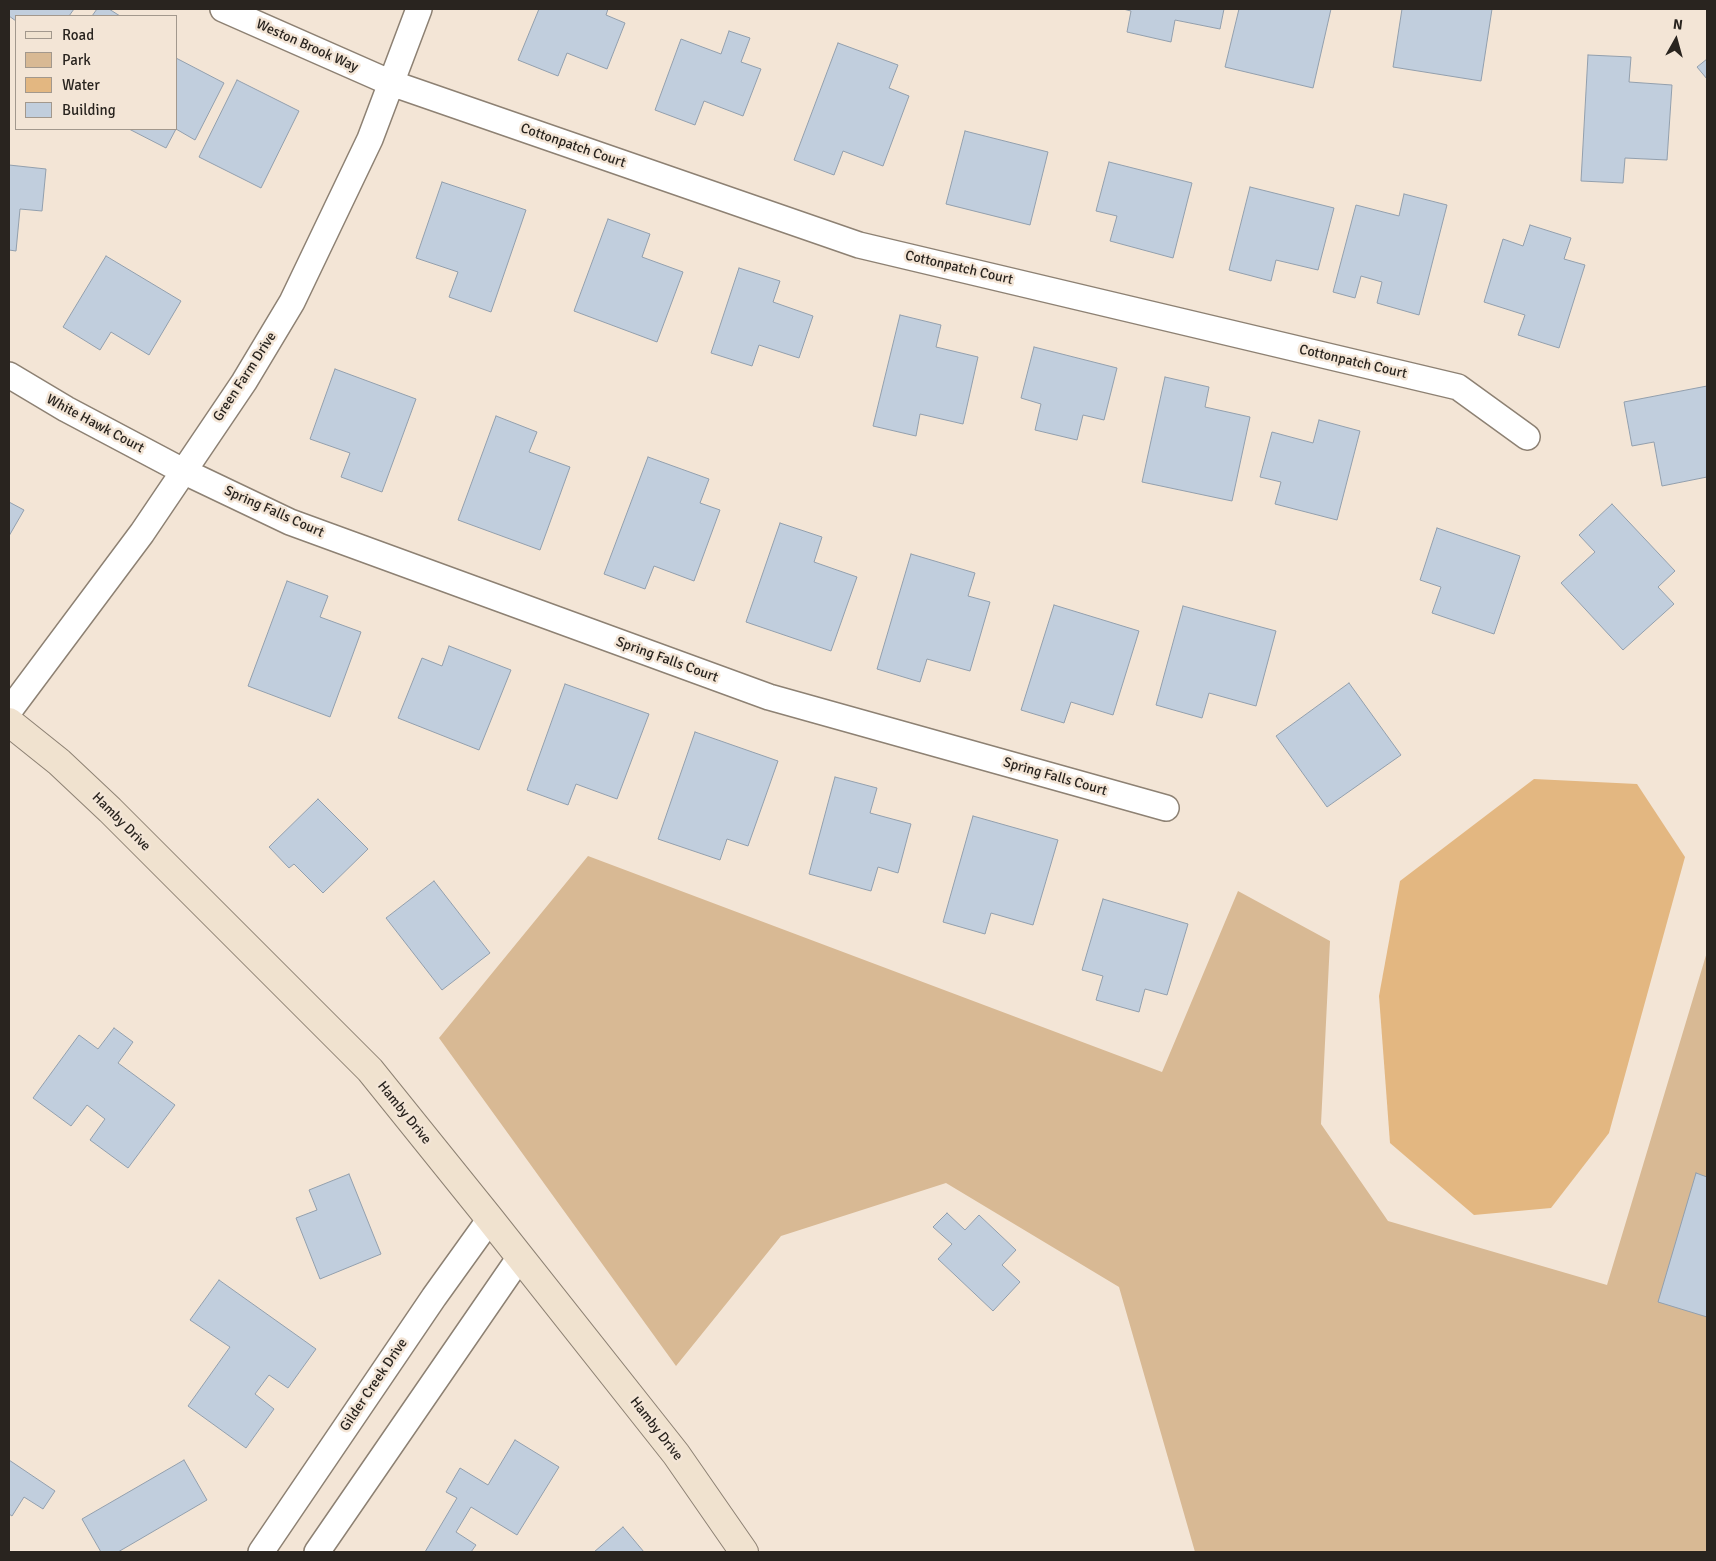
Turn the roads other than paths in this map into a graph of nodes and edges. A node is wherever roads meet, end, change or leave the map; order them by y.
1 (223, 9) edge
2 (419, 9) edge
3 (390, 83) junction
4 (9, 376) edge
5 (1527, 437) dead end
6 (183, 470) junction
7 (9, 711) edge
8 (9, 722) edge
9 (1166, 808) dead end
10 (490, 1219) junction
11 (520, 1257) junction
12 (261, 1552) edge
13 (317, 1552) edge
14 (744, 1552) edge

1 - 3 street, Weston Brook Way
2 - 3 street, Green Farm Drive
3 - 5 street, Cottonpatch Court
3 - 6 street, Green Farm Drive
4 - 6 street, White Hawk Court
6 - 7 street, Green Farm Drive
6 - 9 street, Spring Falls Court
8 - 10 street, Hamby Drive
10 - 11 street, Hamby Drive
10 - 12 street, Gilder Creek Drive
11 - 13 street
11 - 14 street, Hamby Drive

